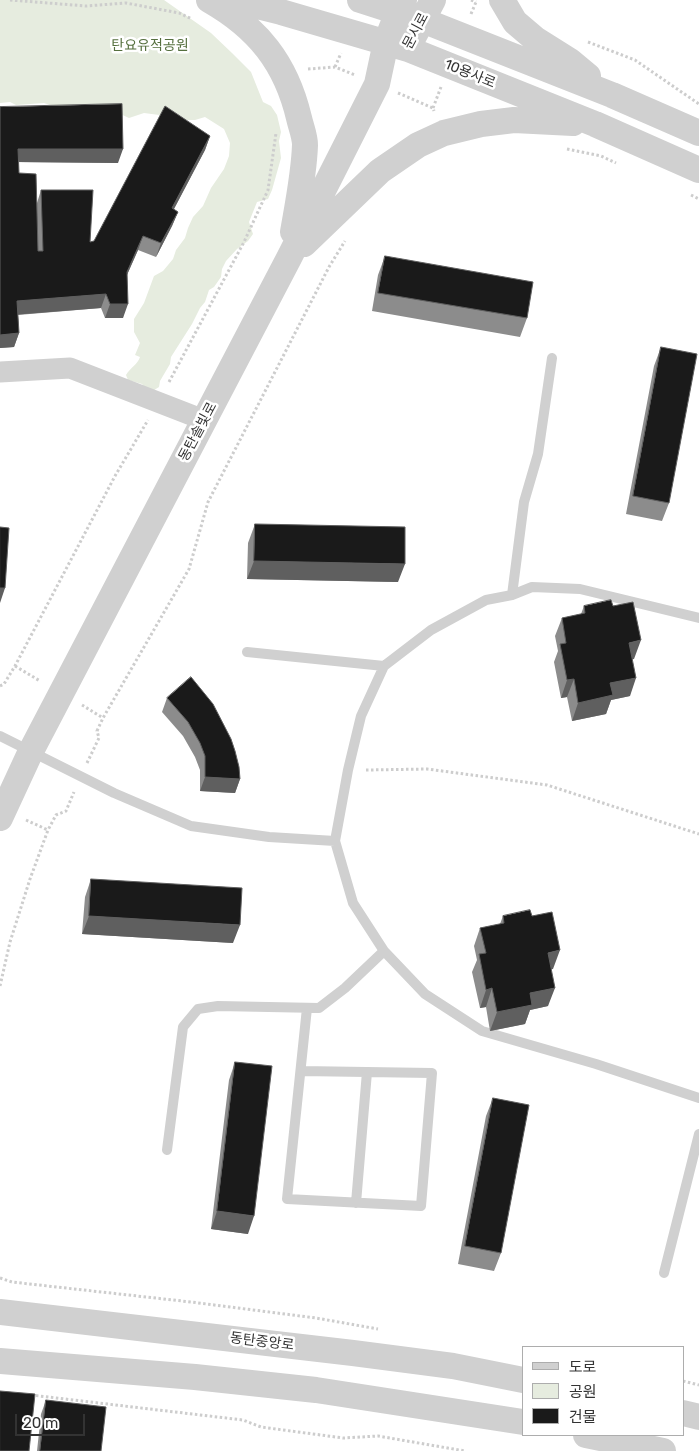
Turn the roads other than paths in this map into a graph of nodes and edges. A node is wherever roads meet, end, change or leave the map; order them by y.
1 (209, 0) edge
2 (233, 0) edge
3 (360, 0) edge
4 (502, 0) edge
5 (414, 8) edge
6 (397, 46) junction
7 (612, 95) junction
8 (595, 124) junction
9 (699, 133) edge
10 (699, 170) edge
11 (288, 258) junction
12 (552, 358) dead end
13 (0, 372) edge
14 (204, 420) junction
15 (512, 595) junction
16 (699, 618) edge
17 (247, 652) dead end
18 (384, 666) junction
19 (0, 736) edge
20 (31, 751) junction
21 (0, 818) edge
22 (335, 841) junction
23 (384, 951) junction
24 (307, 1008) junction
25 (301, 1071) junction
26 (367, 1072) junction
27 (699, 1098) edge
28 (699, 1134) edge
29 (167, 1150) dead end
30 (356, 1203) junction
31 (664, 1273) dead end
32 (0, 1312) edge
33 (0, 1361) edge
34 (522, 1380) edge
35 (684, 1413) edge
36 (699, 1417) edge
37 (522, 1422) edge
38 (591, 1436) edge
39 (663, 1451) edge

1 - 11 street
2 - 6 street, 10용사로
3 - 5 street
4 - 7 street
5 - 6 street, 문시로
5 - 7 street
6 - 8 street, 10용사로
6 - 11 street, 동탄솔빛로
7 - 9 street
8 - 10 street, 10용사로
8 - 11 street
11 - 14 street, 동탄솔빛로
12 - 15 lane
13 - 14 street
14 - 20 street, 동탄솔빛로
15 - 16 lane
15 - 18 lane
17 - 18 lane
18 - 22 lane
19 - 20 lane
20 - 21 street, 동탄솔빛로
20 - 22 lane
22 - 23 lane
23 - 24 lane
23 - 27 lane
24 - 25 lane
24 - 29 lane
25 - 26 lane
25 - 30 lane
26 - 30 lane
26 - 30 lane
28 - 31 lane
32 - 34 street, 동탄중앙로
33 - 37 street
35 - 36 street
38 - 39 street

